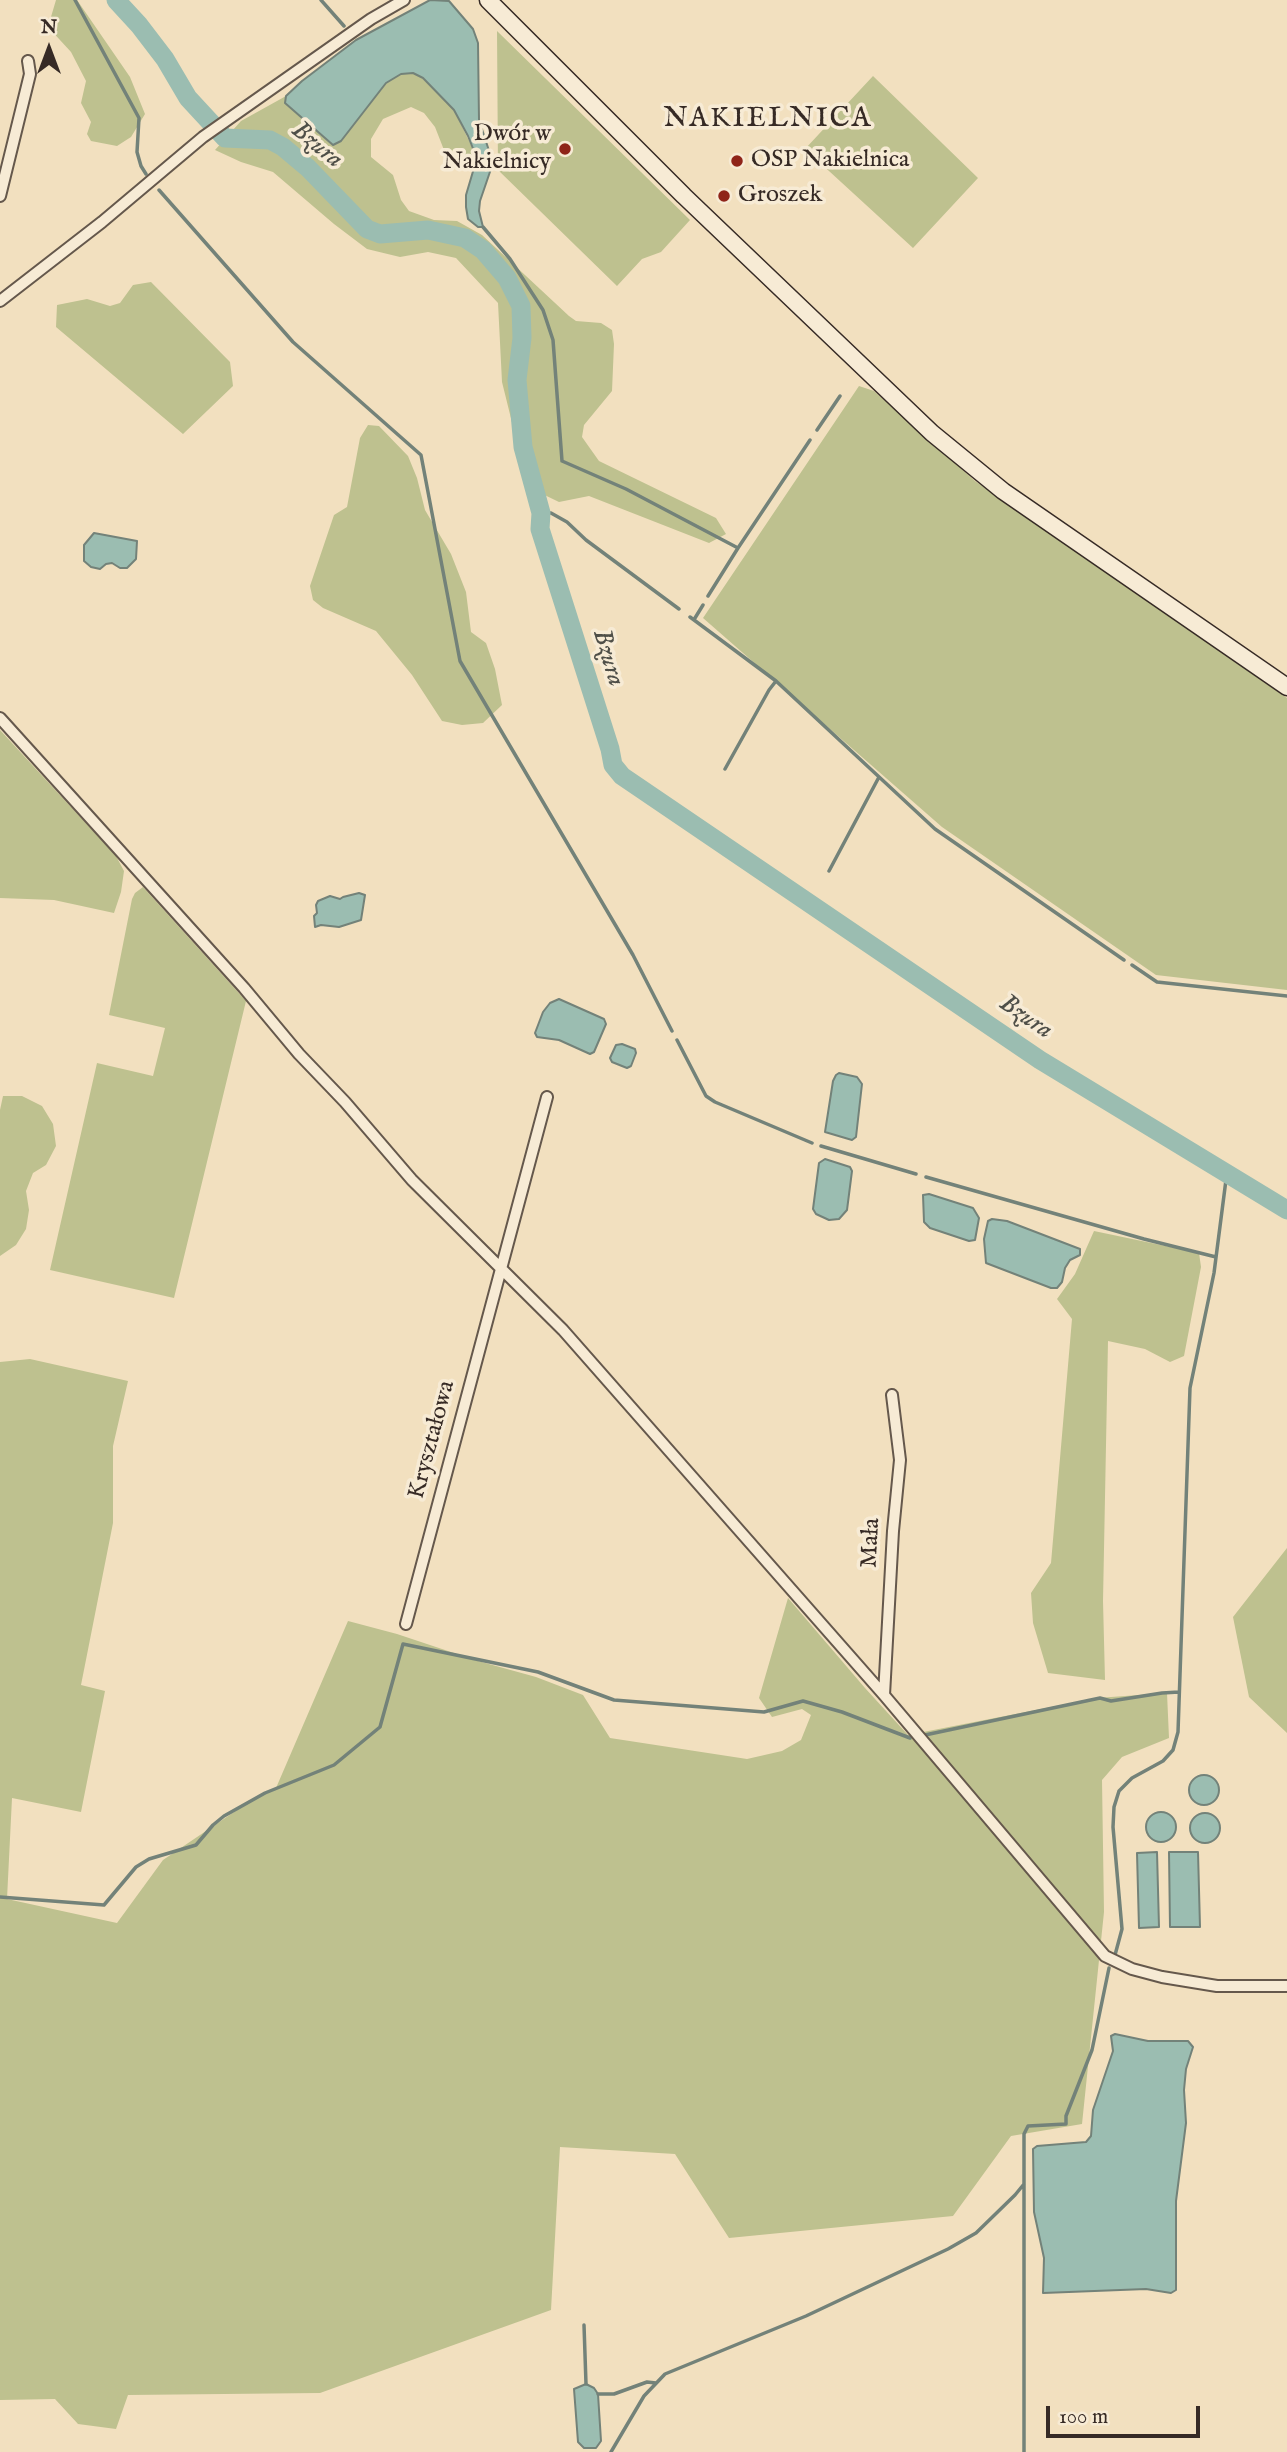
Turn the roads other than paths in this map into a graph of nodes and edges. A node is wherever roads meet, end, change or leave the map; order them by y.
1 (404, 0) edge
2 (488, 0) edge
3 (28, 61) dead end
4 (0, 195) edge
5 (0, 300) edge
6 (1287, 687) edge
7 (0, 718) edge
8 (547, 1097) dead end
9 (501, 1267) junction
10 (892, 1395) dead end
11 (406, 1624) dead end
12 (884, 1695) junction
13 (1287, 1986) edge

1 - 5 street
2 - 6 street
3 - 4 street
7 - 9 street
8 - 9 street, Kryształowa
9 - 11 street, Kryształowa
9 - 12 street
10 - 12 street, Mała
12 - 13 street

